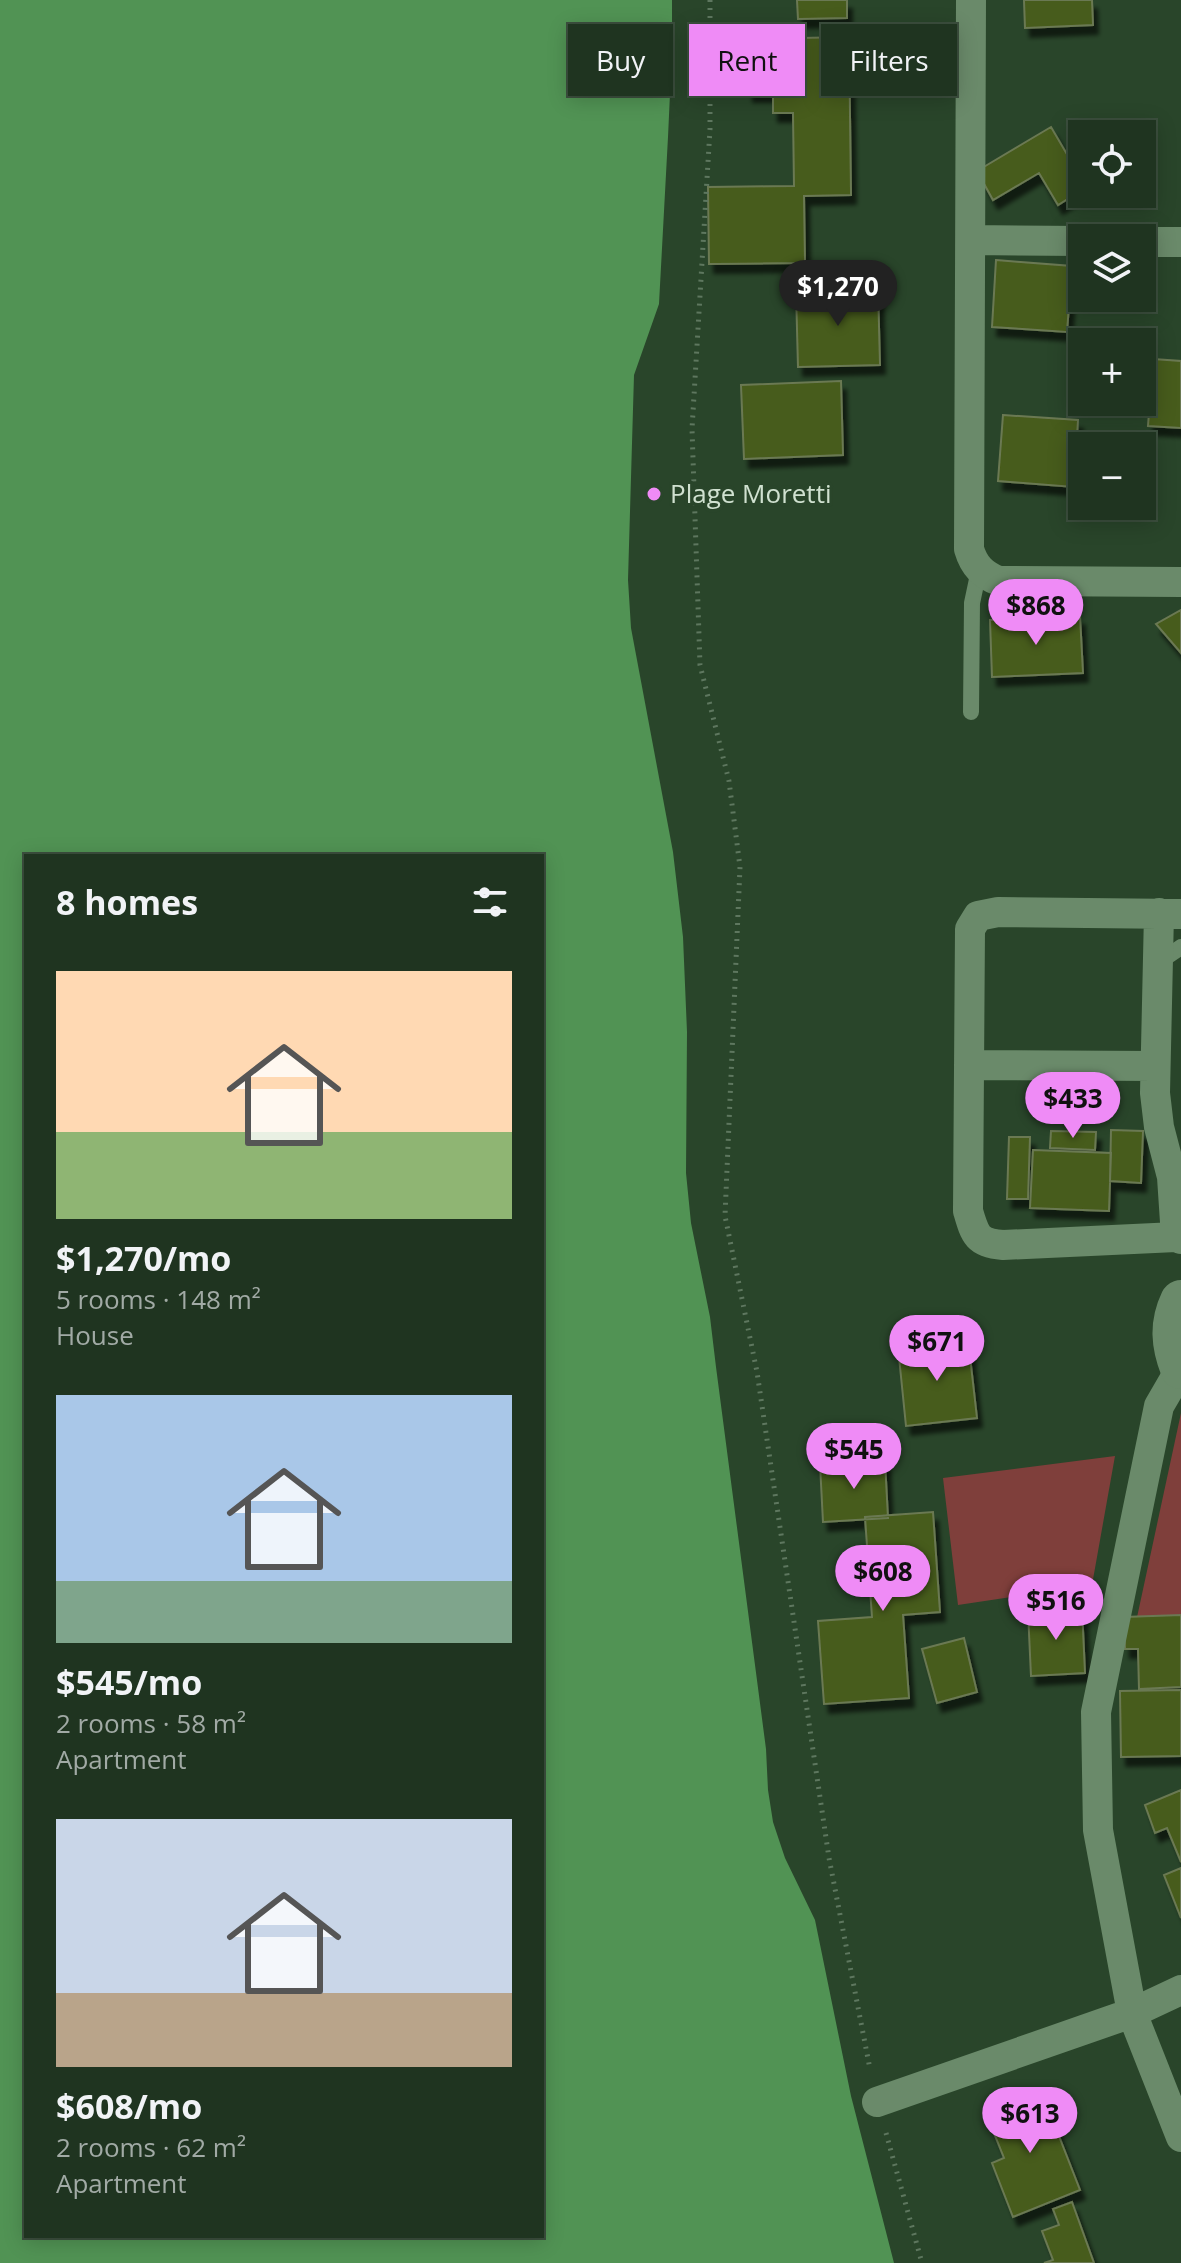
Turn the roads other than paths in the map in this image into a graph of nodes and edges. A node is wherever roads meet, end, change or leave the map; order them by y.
1 (971, 0) edge
2 (971, 240) junction
3 (1068, 241) edge
4 (1156, 242) edge
5 (1181, 242) edge
6 (979, 570) junction
7 (1181, 582) edge
8 (971, 712) dead end
9 (1170, 914) edge
10 (1170, 954) edge
11 (969, 1065) junction
12 (1154, 1066) junction
13 (1178, 1238) edge
14 (1181, 1301) edge
15 (1181, 1368) edge
16 (1181, 1990) edge
17 (1132, 2013) junction
18 (877, 2102) road end
19 (1181, 2137) edge

1 - 2 street
2 - 3 street
2 - 6 street
4 - 5 street
6 - 7 street
6 - 8 lane
9 - 10 street
9 - 11 street
10 - 12 street
11 - 12 street
11 - 13 street
12 - 13 street
14 - 15 street
15 - 17 street
16 - 17 street
17 - 18 street
17 - 19 street

